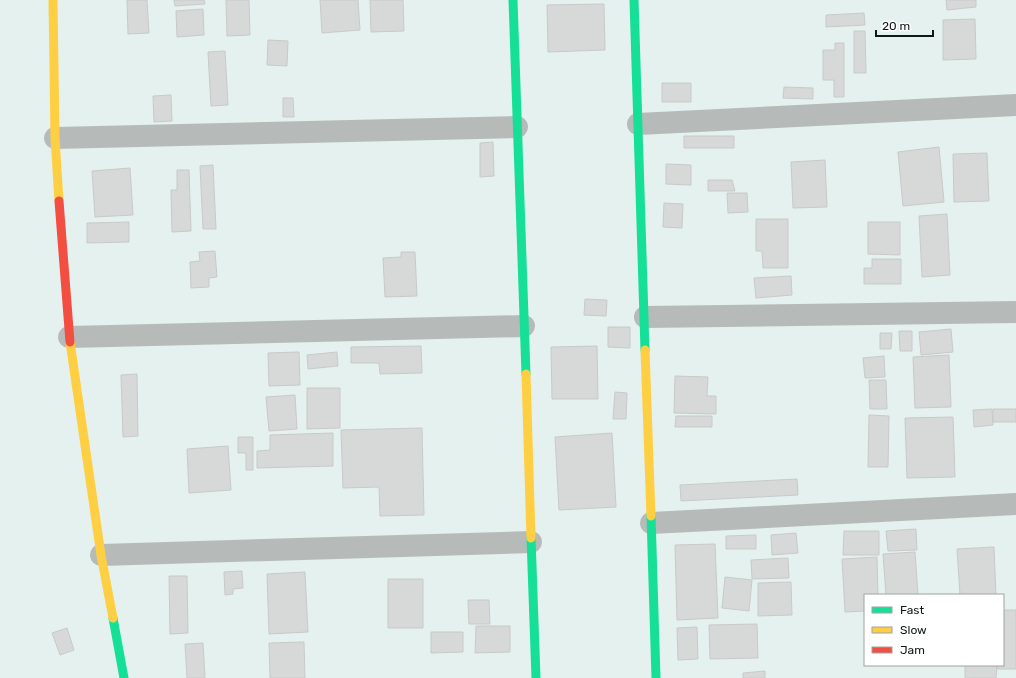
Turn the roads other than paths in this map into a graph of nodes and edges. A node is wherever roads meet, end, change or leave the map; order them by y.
1 (53, 0) edge
2 (513, 0) edge
3 (634, 0) edge
4 (1016, 105) edge
5 (638, 124) junction
6 (517, 127) junction
7 (55, 138) junction
8 (1016, 312) edge
9 (645, 317) junction
10 (524, 326) junction
11 (69, 337) junction
12 (1016, 504) edge
13 (651, 523) junction
14 (531, 542) junction
15 (101, 555) junction
16 (124, 678) edge
17 (536, 678) edge
18 (656, 678) edge

1 - 7 street
2 - 6 street
3 - 5 street
4 - 5 street
5 - 9 street
6 - 7 street
6 - 10 street
7 - 11 street
8 - 9 street
9 - 13 street
10 - 11 street
10 - 14 street
11 - 15 street
12 - 13 street
13 - 18 street
14 - 15 street
14 - 17 street
15 - 16 street

